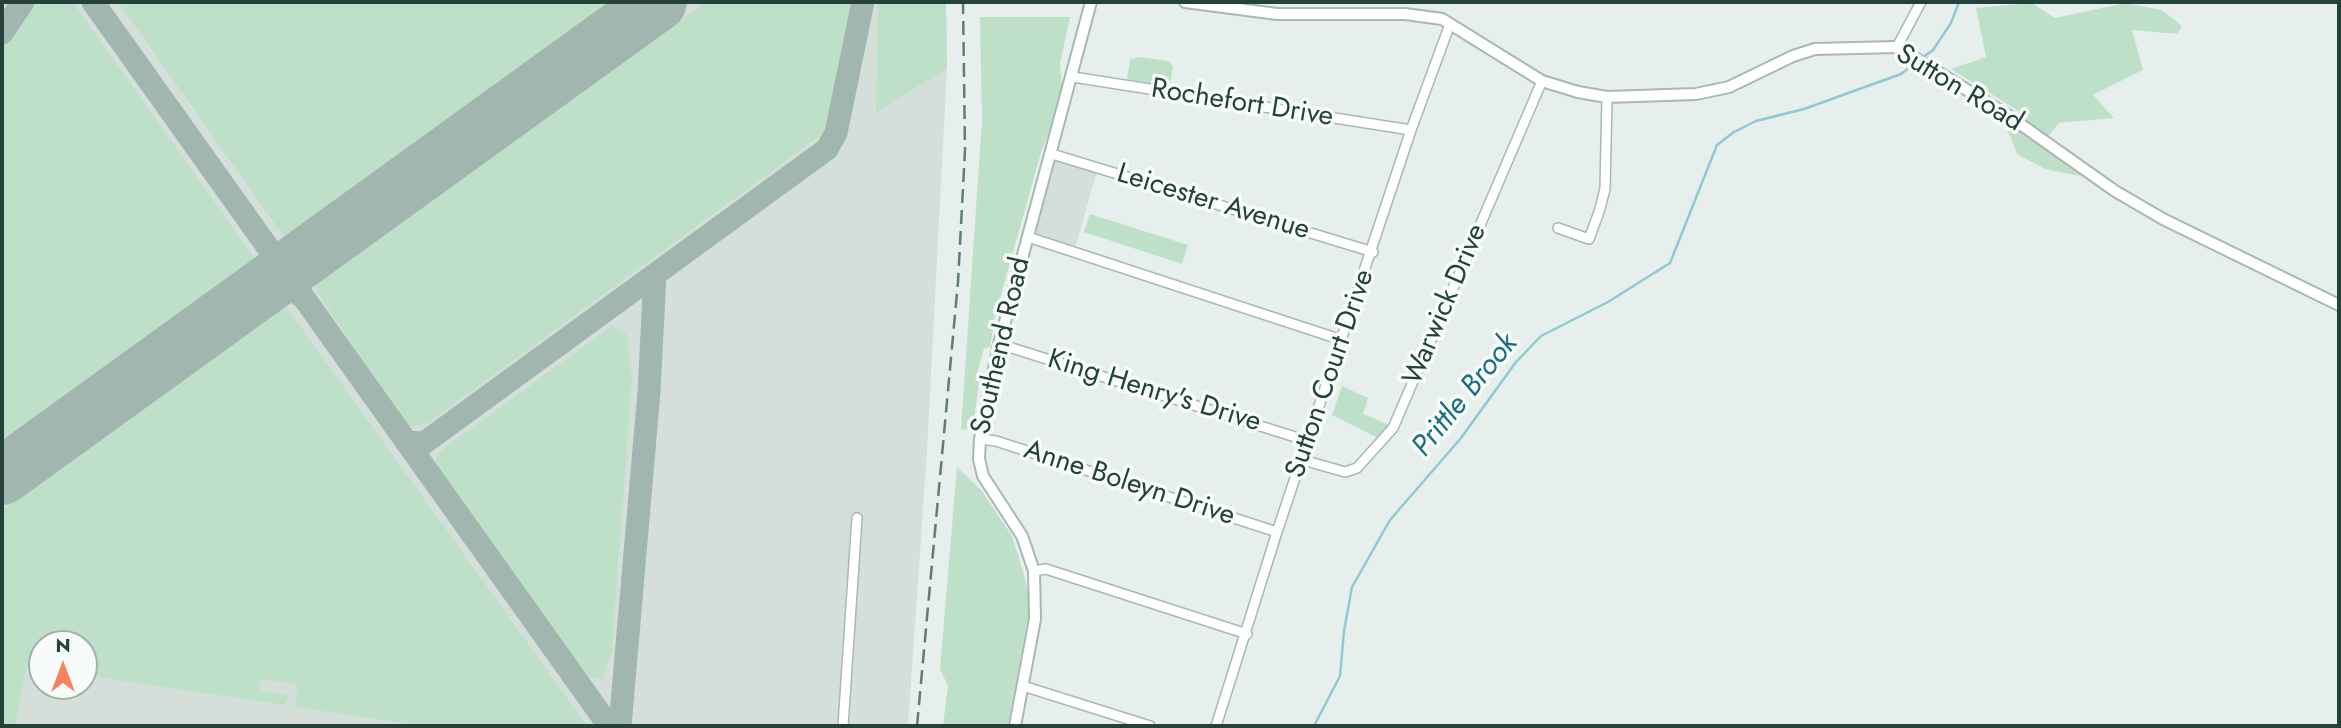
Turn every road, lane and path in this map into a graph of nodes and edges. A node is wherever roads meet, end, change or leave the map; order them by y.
1 (1091, 2) edge
2 (1185, 2) edge
3 (1921, 2) edge
4 (1450, 24) junction
5 (1897, 47) junction
6 (1073, 77) junction
7 (1542, 81) junction
8 (1607, 97) junction
9 (1411, 131) junction
10 (1052, 154) junction
11 (1558, 228) dead end
12 (1028, 237) junction
13 (1373, 252) junction
14 (2339, 305) edge
15 (1342, 340) junction
16 (999, 344) junction
17 (980, 439) junction
18 (1308, 441) junction
19 (1303, 460) junction
20 (858, 518) dead end
21 (1278, 532) junction
22 (1034, 571) junction
23 (1247, 634) junction
24 (1023, 686) junction
25 (844, 726) edge
26 (1015, 726) edge
27 (1150, 726) edge
28 (1216, 726) edge

1 - 6 street, Southend Road
2 - 4 street, Sutton Road
3 - 5 street
4 - 7 street, Sutton Road
4 - 9 street, Sutton Court Drive
5 - 8 street, Sutton Road
5 - 14 street, Sutton Road
6 - 9 street, Rochefort Drive
6 - 10 street, Southend Road
7 - 8 street, Sutton Road
7 - 19 street, Warwick Drive
8 - 11 street
9 - 13 street, Sutton Court Drive
10 - 12 street, Southend Road
10 - 13 street, Leicester Avenue
12 - 15 street
12 - 16 street, Southend Road
13 - 15 street, Sutton Court Drive
15 - 18 street, Sutton Court Drive
16 - 17 street, Southend Road
16 - 18 street, King Henry's Drive
17 - 21 street, Anne Boleyn Drive
17 - 22 street, Southend Road
18 - 19 street, Sutton Court Drive
19 - 21 street, Sutton Court Drive
20 - 25 street
21 - 23 street, Sutton Court Drive
22 - 23 street
22 - 24 street, Southend Road
23 - 28 street, Sutton Court Drive
24 - 26 street, Southend Road
24 - 27 street

